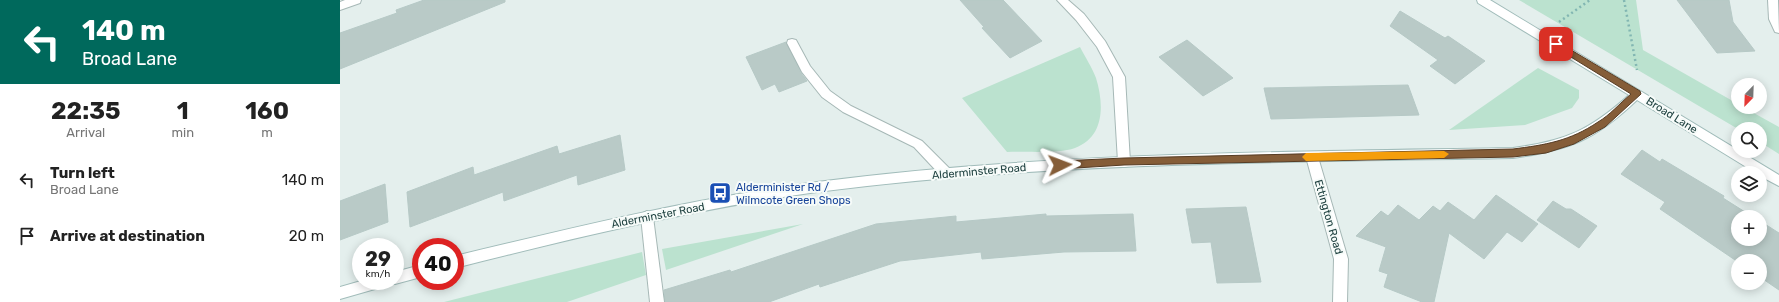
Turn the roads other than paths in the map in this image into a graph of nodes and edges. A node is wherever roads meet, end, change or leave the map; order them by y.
1 (356, 0) edge
2 (1062, 0) edge
3 (1482, 0) edge
4 (1773, 0) edge
5 (340, 6) edge
6 (1779, 29) edge
7 (792, 43) dead end
8 (1637, 94) junction
9 (1312, 157) junction
10 (1124, 162) junction
11 (947, 174) junction
12 (1779, 181) edge
13 (647, 217) junction
14 (464, 260) edge
15 (352, 290) edge
16 (340, 293) edge
17 (657, 302) edge
18 (1340, 302) edge

1 - 5 street
2 - 10 street
3 - 8 street, Broad Lane
4 - 6 street
7 - 11 street
8 - 9 street, Alderminster Road
8 - 12 street, Broad Lane
9 - 10 street, Alderminster Road
9 - 18 street, Ettington Road
10 - 11 street, Alderminster Road
11 - 13 street, Alderminster Road
13 - 14 street, Alderminster Road
13 - 17 street
15 - 16 street

